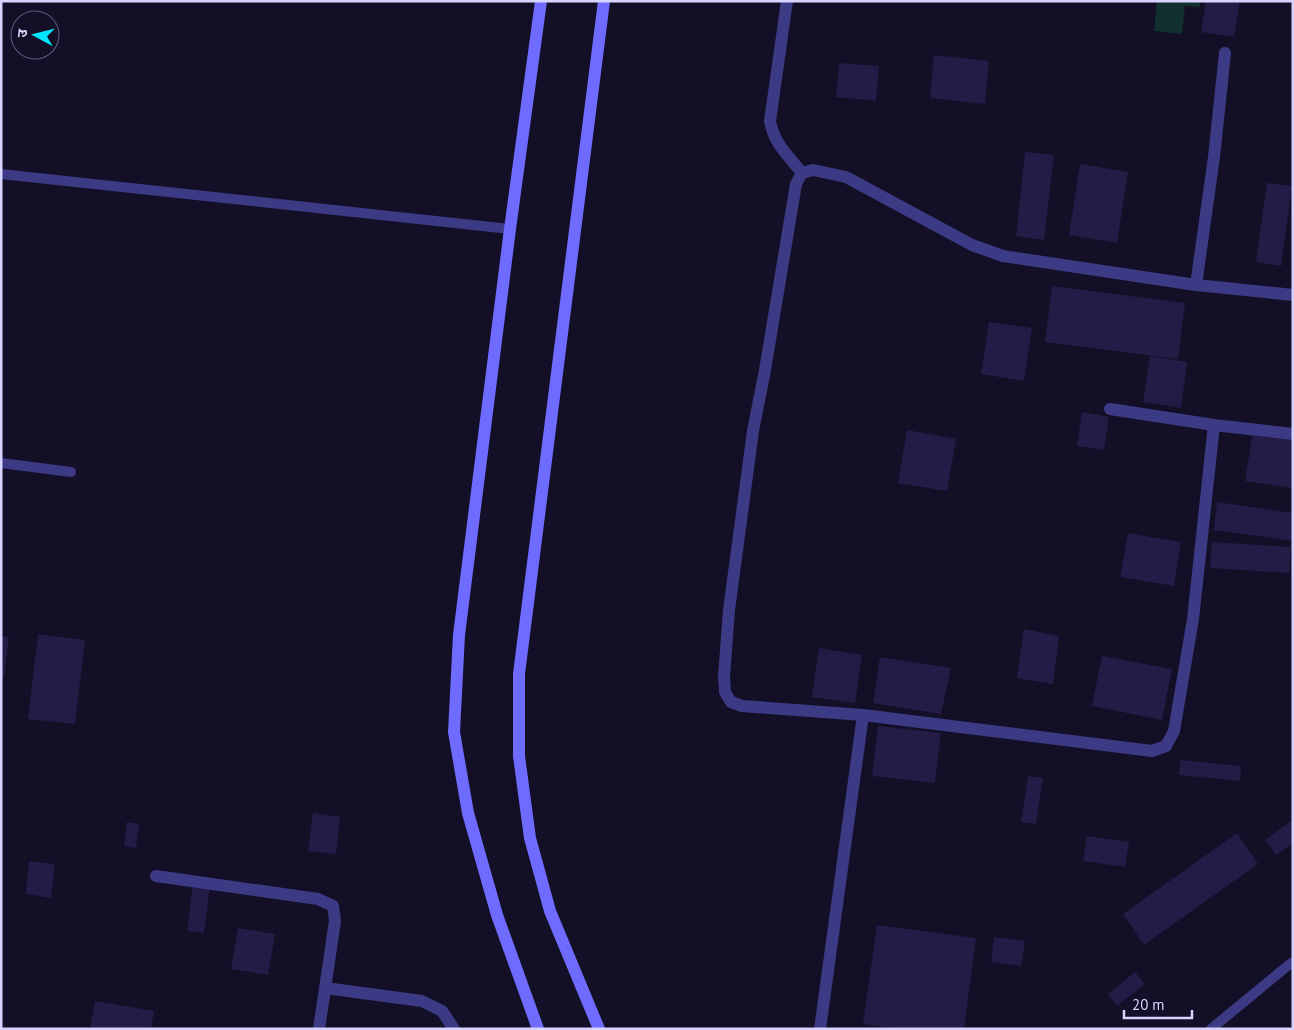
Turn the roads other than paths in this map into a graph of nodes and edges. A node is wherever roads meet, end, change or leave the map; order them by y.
1 (541, 1) edge
2 (604, 1) edge
3 (787, 1) edge
4 (1225, 53) dead end
5 (802, 173) junction
6 (1, 174) edge
7 (510, 229) junction
8 (1196, 285) junction
9 (1293, 295) edge
10 (1110, 409) dead end
11 (1214, 425) junction
12 (1293, 434) edge
13 (1, 463) edge
14 (71, 472) dead end
15 (862, 715) junction
16 (156, 876) dead end
17 (1291, 963) dead end
18 (325, 988) junction
19 (319, 1029) edge
20 (454, 1029) edge
21 (538, 1029) edge
22 (599, 1029) edge
23 (820, 1029) edge
24 (1211, 1029) edge

1 - 7 street
2 - 22 street
3 - 5 street
4 - 8 street
5 - 8 street
5 - 15 street
6 - 7 lane
7 - 21 street
8 - 9 street
10 - 11 street
11 - 12 street
11 - 15 street
13 - 14 lane
15 - 23 street
16 - 18 street
17 - 24 lane
18 - 19 street
18 - 20 street

